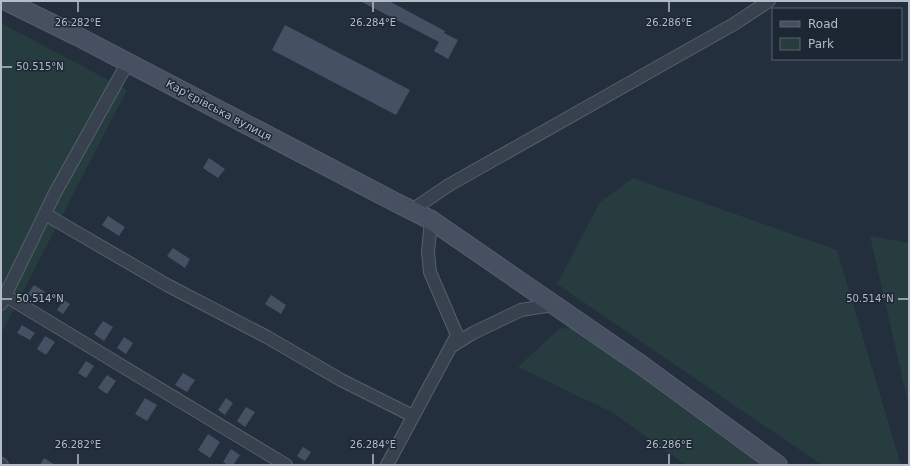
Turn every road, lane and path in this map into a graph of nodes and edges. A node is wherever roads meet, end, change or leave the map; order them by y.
1 (6, 1) edge
2 (769, 1) edge
3 (128, 62) junction
4 (412, 210) junction
5 (45, 214) junction
6 (431, 220) junction
7 (3, 300) edge
8 (553, 304) junction
9 (452, 346) junction
10 (413, 416) junction
11 (286, 465) edge
12 (387, 465) edge
13 (778, 465) edge

1 - 3 street, Кар'єрівська вулиця
2 - 4 street
3 - 4 street, Кар'єрівська вулиця
3 - 5 street
4 - 6 street, Кар'єрівська вулиця
5 - 7 street
5 - 10 street
6 - 8 street, Кар'єрівська вулиця
6 - 9 street
7 - 11 street
8 - 9 street
8 - 13 street, Кар'єрівська вулиця
9 - 10 street
10 - 12 street

